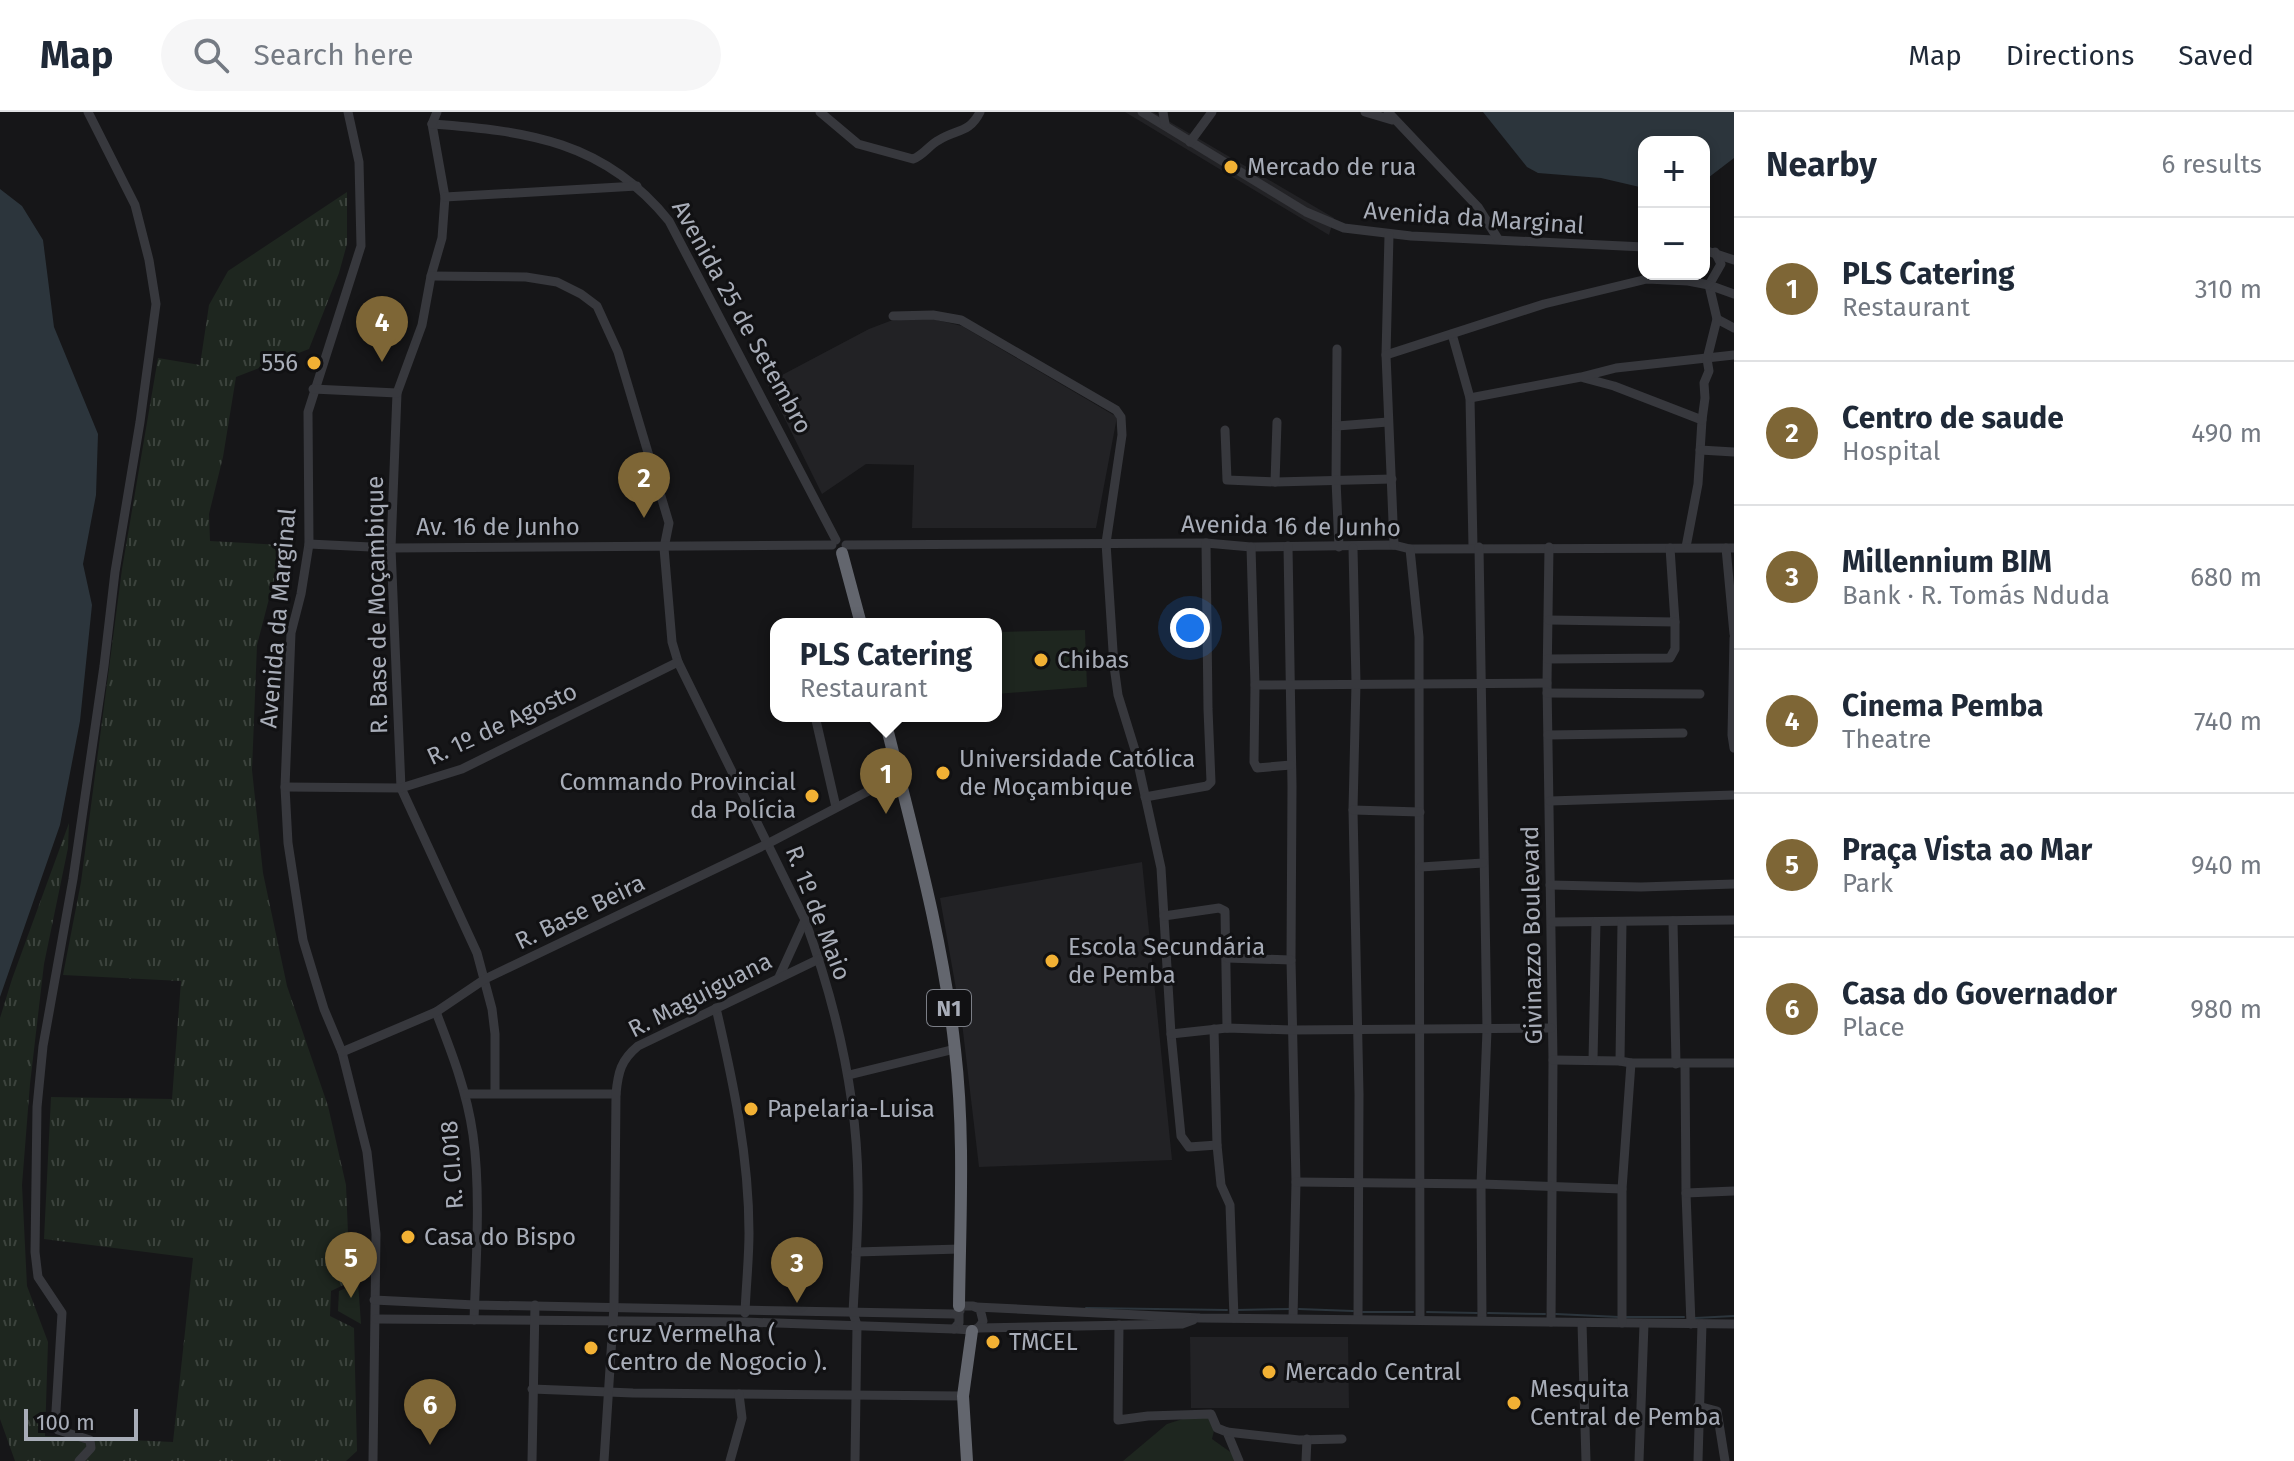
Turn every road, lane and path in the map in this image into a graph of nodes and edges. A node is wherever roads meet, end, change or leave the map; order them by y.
1 (88, 112) edge
2 (348, 112) edge
3 (437, 112) edge
4 (820, 112) edge
5 (980, 112) edge
6 (1142, 112) edge
7 (1163, 112) edge
8 (1212, 112) edge
9 (1365, 112) edge
10 (1390, 116) edge
11 (432, 124) junction
12 (1165, 124) junction
13 (1190, 142) junction
14 (637, 186) junction
15 (445, 197) junction
16 (1389, 235) junction
17 (1498, 239) junction
18 (1638, 247) edge
19 (1710, 251) edge
20 (1710, 252) edge
21 (1734, 260) edge
22 (431, 276) junction
23 (1709, 285) junction
24 (1734, 294) edge
25 (893, 316) dead end
26 (1717, 319) junction
27 (1734, 328) edge
28 (1452, 334) junction
29 (1337, 349) dead end
30 (1386, 355) junction
31 (1734, 355) edge
32 (1707, 359) junction
33 (1581, 377) junction
34 (313, 389) junction
35 (397, 393) junction
36 (1470, 398) junction
37 (1702, 420) junction
38 (1277, 422) dead end
39 (1388, 422) junction
40 (1337, 426) junction
41 (1225, 430) dead end
42 (1700, 450) junction
43 (1734, 452) edge
44 (1392, 479) junction
45 (1336, 480) junction
46 (1275, 482) junction
47 (1106, 543) junction
48 (1206, 543) junction
49 (309, 544) junction
50 (1394, 545) junction
51 (839, 546) junction
52 (1288, 546) junction
53 (1251, 547) junction
54 (1339, 547) junction
55 (1476, 547) junction
56 (1549, 547) junction
57 (1686, 547) junction
58 (391, 548) junction
59 (664, 548) junction
60 (1353, 548) junction
61 (1670, 548) junction
62 (1730, 548) edge
63 (1410, 549) junction
64 (859, 618) edge
65 (1549, 620) junction
66 (1675, 622) junction
67 (1734, 636) edge
68 (1548, 659) junction
69 (678, 662) junction
70 (1356, 683) junction
71 (1482, 683) junction
72 (1290, 684) junction
73 (1419, 684) junction
74 (1255, 685) junction
75 (1547, 688) junction
76 (1700, 694) dead end
77 (816, 722) edge
78 (886, 722) edge
79 (1683, 733) dead end
80 (1548, 735) junction
81 (1734, 748) edge
82 (1291, 765) junction
83 (899, 775) junction
84 (285, 787) junction
85 (401, 788) junction
86 (1734, 795) edge
87 (1145, 797) junction
88 (1550, 801) junction
89 (836, 807) junction
90 (1353, 810) junction
91 (1420, 812) junction
92 (769, 843) junction
93 (1483, 863) junction
94 (1421, 867) junction
95 (1734, 884) edge
96 (1550, 885) junction
97 (1164, 916) junction
98 (805, 920) junction
99 (1734, 920) edge
100 (1673, 921) junction
101 (1552, 922) junction
102 (1596, 922) junction
103 (1622, 922) junction
104 (1227, 958) junction
105 (819, 959) junction
106 (1291, 960) junction
107 (779, 977) junction
108 (485, 979) junction
109 (716, 1008) junction
110 (436, 1012) junction
111 (1227, 1028) junction
112 (1420, 1028) junction
113 (1551, 1028) junction
114 (1214, 1029) junction
115 (1359, 1029) junction
116 (1292, 1030) junction
117 (1487, 1030) junction
118 (1171, 1034) junction
119 (955, 1049) junction
120 (342, 1052) junction
121 (1553, 1060) junction
122 (1593, 1060) junction
123 (1625, 1062) junction
124 (1734, 1063) edge
125 (1680, 1064) junction
126 (849, 1075) junction
127 (495, 1092) junction
128 (465, 1094) junction
129 (616, 1094) junction
130 (1217, 1145) junction
131 (1296, 1182) junction
132 (1358, 1183) junction
133 (1420, 1183) junction
134 (1481, 1184) junction
135 (1551, 1185) junction
136 (1622, 1189) junction
137 (1734, 1191) edge
138 (1686, 1193) junction
139 (960, 1249) junction
140 (856, 1252) junction
141 (374, 1300) junction
142 (475, 1305) junction
143 (535, 1305) junction
144 (614, 1306) junction
145 (976, 1307) junction
146 (745, 1310) junction
147 (957, 1310) junction
148 (853, 1313) junction
149 (1086, 1313) junction
150 (1200, 1318) junction
151 (1234, 1318) junction
152 (1293, 1318) junction
153 (376, 1319) junction
154 (1358, 1319) junction
155 (1420, 1319) junction
156 (474, 1320) junction
157 (1482, 1320) junction
158 (533, 1322) junction
159 (612, 1322) junction
160 (744, 1322) junction
161 (1551, 1322) junction
162 (1582, 1323) junction
163 (1622, 1323) junction
164 (1644, 1324) junction
165 (1691, 1324) junction
166 (1702, 1324) junction
167 (1734, 1324) edge
168 (857, 1325) junction
169 (1086, 1325) junction
170 (1119, 1325) junction
171 (954, 1329) junction
172 (975, 1329) junction
173 (532, 1389) junction
174 (609, 1391) junction
175 (855, 1393) junction
176 (739, 1394) junction
177 (963, 1396) junction
178 (1698, 1406) junction
179 (1227, 1432) junction
180 (1307, 1439) junction
181 (1342, 1439) dead end
182 (79, 1461) edge
183 (373, 1461) edge
184 (532, 1461) edge
185 (604, 1461) edge
186 (730, 1461) edge
187 (855, 1461) edge
188 (967, 1461) edge
189 (1239, 1461) edge
190 (1306, 1461) edge
191 (1586, 1461) edge
192 (1639, 1461) edge
193 (1698, 1461) edge
194 (1725, 1461) edge

1 - 182 street
2 - 34 street, Avenida da Marginal
3 - 11 street
4 - 5 street
6 - 12 street, Avenida da Marginal
7 - 12 street
8 - 13 street
9 - 10 street
10 - 17 street
11 - 14 street, Avenida 25 de Setembro
11 - 15 street, R. Base de Moçambique
12 - 13 street, Avenida da Marginal
13 - 16 street, Avenida da Marginal
14 - 15 street
14 - 51 street, Avenida 25 de Setembro
15 - 22 street, R. Base de Moçambique
16 - 17 street, Avenida da Marginal
16 - 30 street
17 - 18 street, Avenida da Marginal
19 - 21 street
20 - 23 street
22 - 35 street, R. Base de Moçambique
22 - 59 street, R. 1º de Maio
23 - 24 street
23 - 26 street
23 - 28 street
25 - 47 street
26 - 27 street
26 - 32 street
28 - 30 street
28 - 36 street
29 - 40 street
30 - 39 street
31 - 32 street
32 - 33 street
32 - 37 street
33 - 36 street
33 - 37 street
34 - 35 street
34 - 49 street, Avenida da Marginal
35 - 58 street, R. Base de Moçambique
36 - 55 street
37 - 42 street
38 - 46 street
39 - 40 street
39 - 44 street
40 - 45 street
41 - 46 street
42 - 43 street
42 - 57 street
44 - 45 street
44 - 50 street
45 - 46 street
45 - 54 street
47 - 48 street, Avenida 16 de Junho
47 - 51 street, Avenida 16 de Junho
47 - 87 street
48 - 53 street, Avenida 16 de Junho
48 - 87 street
49 - 58 street, Av. 16 de Junho
49 - 84 street, Avenida da Marginal
50 - 60 street, Avenida 16 de Junho
50 - 63 street, Avenida 16 de Junho
51 - 59 street, Av. 16 de Junho
51 - 64 highway, Avenida 25 de Setembro
52 - 53 street, Avenida 16 de Junho
52 - 54 street, Avenida 16 de Junho
52 - 72 street
53 - 74 street
54 - 60 street, Avenida 16 de Junho
55 - 56 street, Avenida 16 de Junho
55 - 63 street, Avenida 16 de Junho
55 - 71 street
56 - 61 street, Avenida 16 de Junho
56 - 65 street, Givinazzo Boulevard
57 - 61 street, Avenida 16 de Junho
57 - 62 street, Avenida 16 de Junho
58 - 59 street, Av. 16 de Junho
58 - 85 street, R. Base de Moçambique
59 - 69 street, R. 1º de Maio
60 - 70 street
61 - 66 street
62 - 67 street
63 - 73 street
65 - 66 street
65 - 68 street, Givinazzo Boulevard
66 - 68 street
67 - 81 street
68 - 75 street, Givinazzo Boulevard
69 - 85 street, R. 1º de Agosto
69 - 92 street, R. 1º de Maio
70 - 72 street
70 - 73 street
70 - 90 street
71 - 73 street
71 - 75 street
71 - 93 street
72 - 74 street
72 - 82 street
73 - 91 street
74 - 82 street
75 - 76 street
75 - 80 street, Givinazzo Boulevard
77 - 89 street
78 - 83 highway, N1
79 - 80 street
80 - 88 street, Givinazzo Boulevard
82 - 106 street
83 - 89 street, R. Base Beira
83 - 119 highway, N1
84 - 85 street, R. 1º de Agosto
84 - 120 street, Avenida da Marginal
85 - 108 street, R. Base de Moçambique
86 - 88 street
87 - 97 street
88 - 96 street, Givinazzo Boulevard
89 - 92 street, R. Base Beira
90 - 91 street
90 - 115 street
91 - 94 street
92 - 98 street, R. 1º de Maio
92 - 108 street, R. Base Beira
93 - 94 street
93 - 117 street
94 - 112 street
95 - 96 street
96 - 101 street, Givinazzo Boulevard
97 - 104 street
97 - 118 street
98 - 105 street, R. 1º de Maio
98 - 107 street
99 - 100 street
100 - 103 street
100 - 125 street
101 - 102 street
101 - 113 street, Givinazzo Boulevard
102 - 103 street
102 - 122 street
103 - 123 street
104 - 106 street
104 - 111 street
105 - 107 street, R. Maguiguana
105 - 126 street, R. 1º de Maio
106 - 116 street
107 - 109 street, R. Maguiguana
108 - 110 street, R. Base Beira
108 - 127 street, R. Base de Moçambique
109 - 129 street, R. Maguiguana
109 - 146 street
110 - 120 street, R. Base Beira
110 - 128 street, R. CI.018
111 - 114 street
111 - 116 street
112 - 115 street
112 - 117 street
112 - 133 street
113 - 117 street
113 - 121 street, Givinazzo Boulevard
114 - 118 street
114 - 130 street
115 - 116 street
115 - 132 street
116 - 131 street
117 - 134 street
118 - 130 street
119 - 126 street
119 - 139 highway, N1
120 - 141 street, Avenida da Marginal
121 - 122 street
121 - 135 street, Givinazzo Boulevard
122 - 123 street
123 - 125 street
123 - 136 street
124 - 125 street
125 - 138 street
126 - 140 street, R. 1º de Maio
127 - 128 street
127 - 129 street
128 - 142 street, R. CI.018
129 - 144 street, R. Maguiguana
130 - 151 street
131 - 132 street
131 - 152 street
132 - 133 street
132 - 154 street
133 - 134 street
133 - 155 street
134 - 135 street
134 - 157 street
135 - 136 street
135 - 161 street, Givinazzo Boulevard
136 - 163 street
137 - 138 street
138 - 165 street
139 - 140 street
139 - 147 highway, N1
140 - 148 street, R. 1º de Maio
141 - 142 street
141 - 153 street, Avenida da Marginal
142 - 143 street
142 - 156 street, R. CI.018
143 - 144 street
143 - 158 street
144 - 146 street
144 - 159 street, R. Maguiguana
145 - 147 street
145 - 149 street
145 - 172 street
146 - 148 street
146 - 160 street
147 - 148 street
147 - 171 street
148 - 168 street
149 - 150 street
149 - 169 street
150 - 151 street
150 - 170 street
151 - 152 street
152 - 154 street
153 - 156 street
153 - 183 street, Avenida da Marginal
154 - 155 street
155 - 157 street
156 - 158 street
157 - 161 street
158 - 159 street
158 - 173 street
159 - 160 street
159 - 174 street, R. Maguiguana
160 - 168 street
161 - 162 street
162 - 163 street
162 - 191 street
163 - 164 street
164 - 165 street
164 - 192 street
165 - 166 street
166 - 167 street
166 - 178 street
168 - 171 street
168 - 175 street
169 - 170 street
169 - 172 street
170 - 179 street
171 - 172 street
172 - 177 highway
173 - 174 street
173 - 184 street
174 - 176 street
174 - 185 street, R. Maguiguana
175 - 176 street
175 - 177 street
175 - 187 street
176 - 186 street
177 - 188 highway
178 - 193 street
178 - 194 street
179 - 180 street
179 - 189 street
180 - 181 street
180 - 190 street

